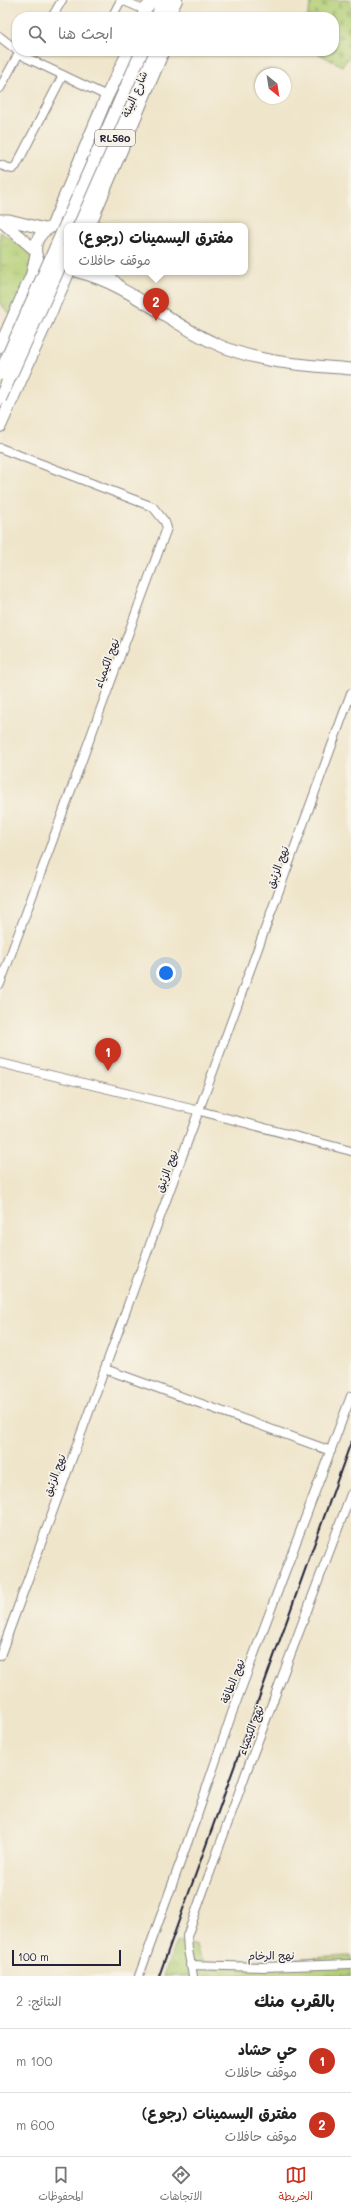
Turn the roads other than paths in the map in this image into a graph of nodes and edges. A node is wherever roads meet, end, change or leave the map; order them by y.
1 (62, 0) edge
2 (121, 0) edge
3 (153, 0) edge
4 (164, 0) edge
5 (176, 0) edge
6 (183, 0) edge
7 (55, 12) edge
8 (115, 12) edge
9 (141, 12) edge
10 (145, 12) edge
11 (159, 12) edge
12 (170, 12) edge
13 (178, 12) edge
14 (0, 37) edge
15 (12, 47) edge
16 (17, 56) edge
17 (32, 56) edge
18 (127, 56) edge
19 (140, 56) edge
20 (151, 56) edge
21 (161, 56) edge
22 (63, 75) junction
23 (0, 88) edge
24 (107, 96) junction
25 (0, 165) edge
26 (0, 220) edge
27 (66, 223) edge
28 (78, 223) edge
29 (90, 223) edge
30 (64, 226) edge
31 (49, 227) junction
32 (64, 228) edge
33 (35, 254) junction
34 (64, 257) edge
35 (64, 272) edge
36 (71, 275) edge
37 (81, 275) edge
38 (108, 275) edge
39 (122, 289) junction
40 (0, 347) edge
41 (351, 369) edge
42 (0, 374) edge
43 (0, 399) edge
44 (0, 426) edge
45 (0, 448) edge
46 (351, 693) edge
47 (0, 984) edge
48 (0, 1063) edge
49 (200, 1112) junction
50 (351, 1151) edge
51 (105, 1369) junction
52 (351, 1396) edge
53 (332, 1451) junction
54 (351, 1494) edge
55 (0, 1656) edge
56 (190, 1964) junction
57 (351, 1964) edge
58 (139, 1976) edge
59 (193, 1976) edge

1 - 7 street
2 - 8 street
2 - 9 street
3 - 10 highway
4 - 11 highway
5 - 12 highway
6 - 13 highway
14 - 15 street
16 - 23 street
17 - 22 street
18 - 24 highway
19 - 27 highway, RL560, bridge
20 - 28 highway, شارع البيئة / RL560
21 - 29 highway
22 - 24 street
22 - 25 street
24 - 31 highway
26 - 31 main road
26 - 33 main road
30 - 31 main road
31 - 33 main road
32 - 42 highway, RL560, bridge
33 - 35 main road
33 - 40 highway
34 - 43 highway, bridge
36 - 44 highway
37 - 39 main road
38 - 39 main road
39 - 41 main road
45 - 47 street, نهج الكيمياء
46 - 49 street, نهج الزئبق
48 - 49 street
49 - 50 street
49 - 51 street, نهج الزئبق
51 - 53 street
51 - 55 street, نهج الزئبق
52 - 53 street, نهج الطاقة
53 - 58 street, نهج الطاقة
54 - 56 street, نهج الكيمياء
56 - 57 street, نهج الرخام
56 - 59 street, نهج الكيمياء

